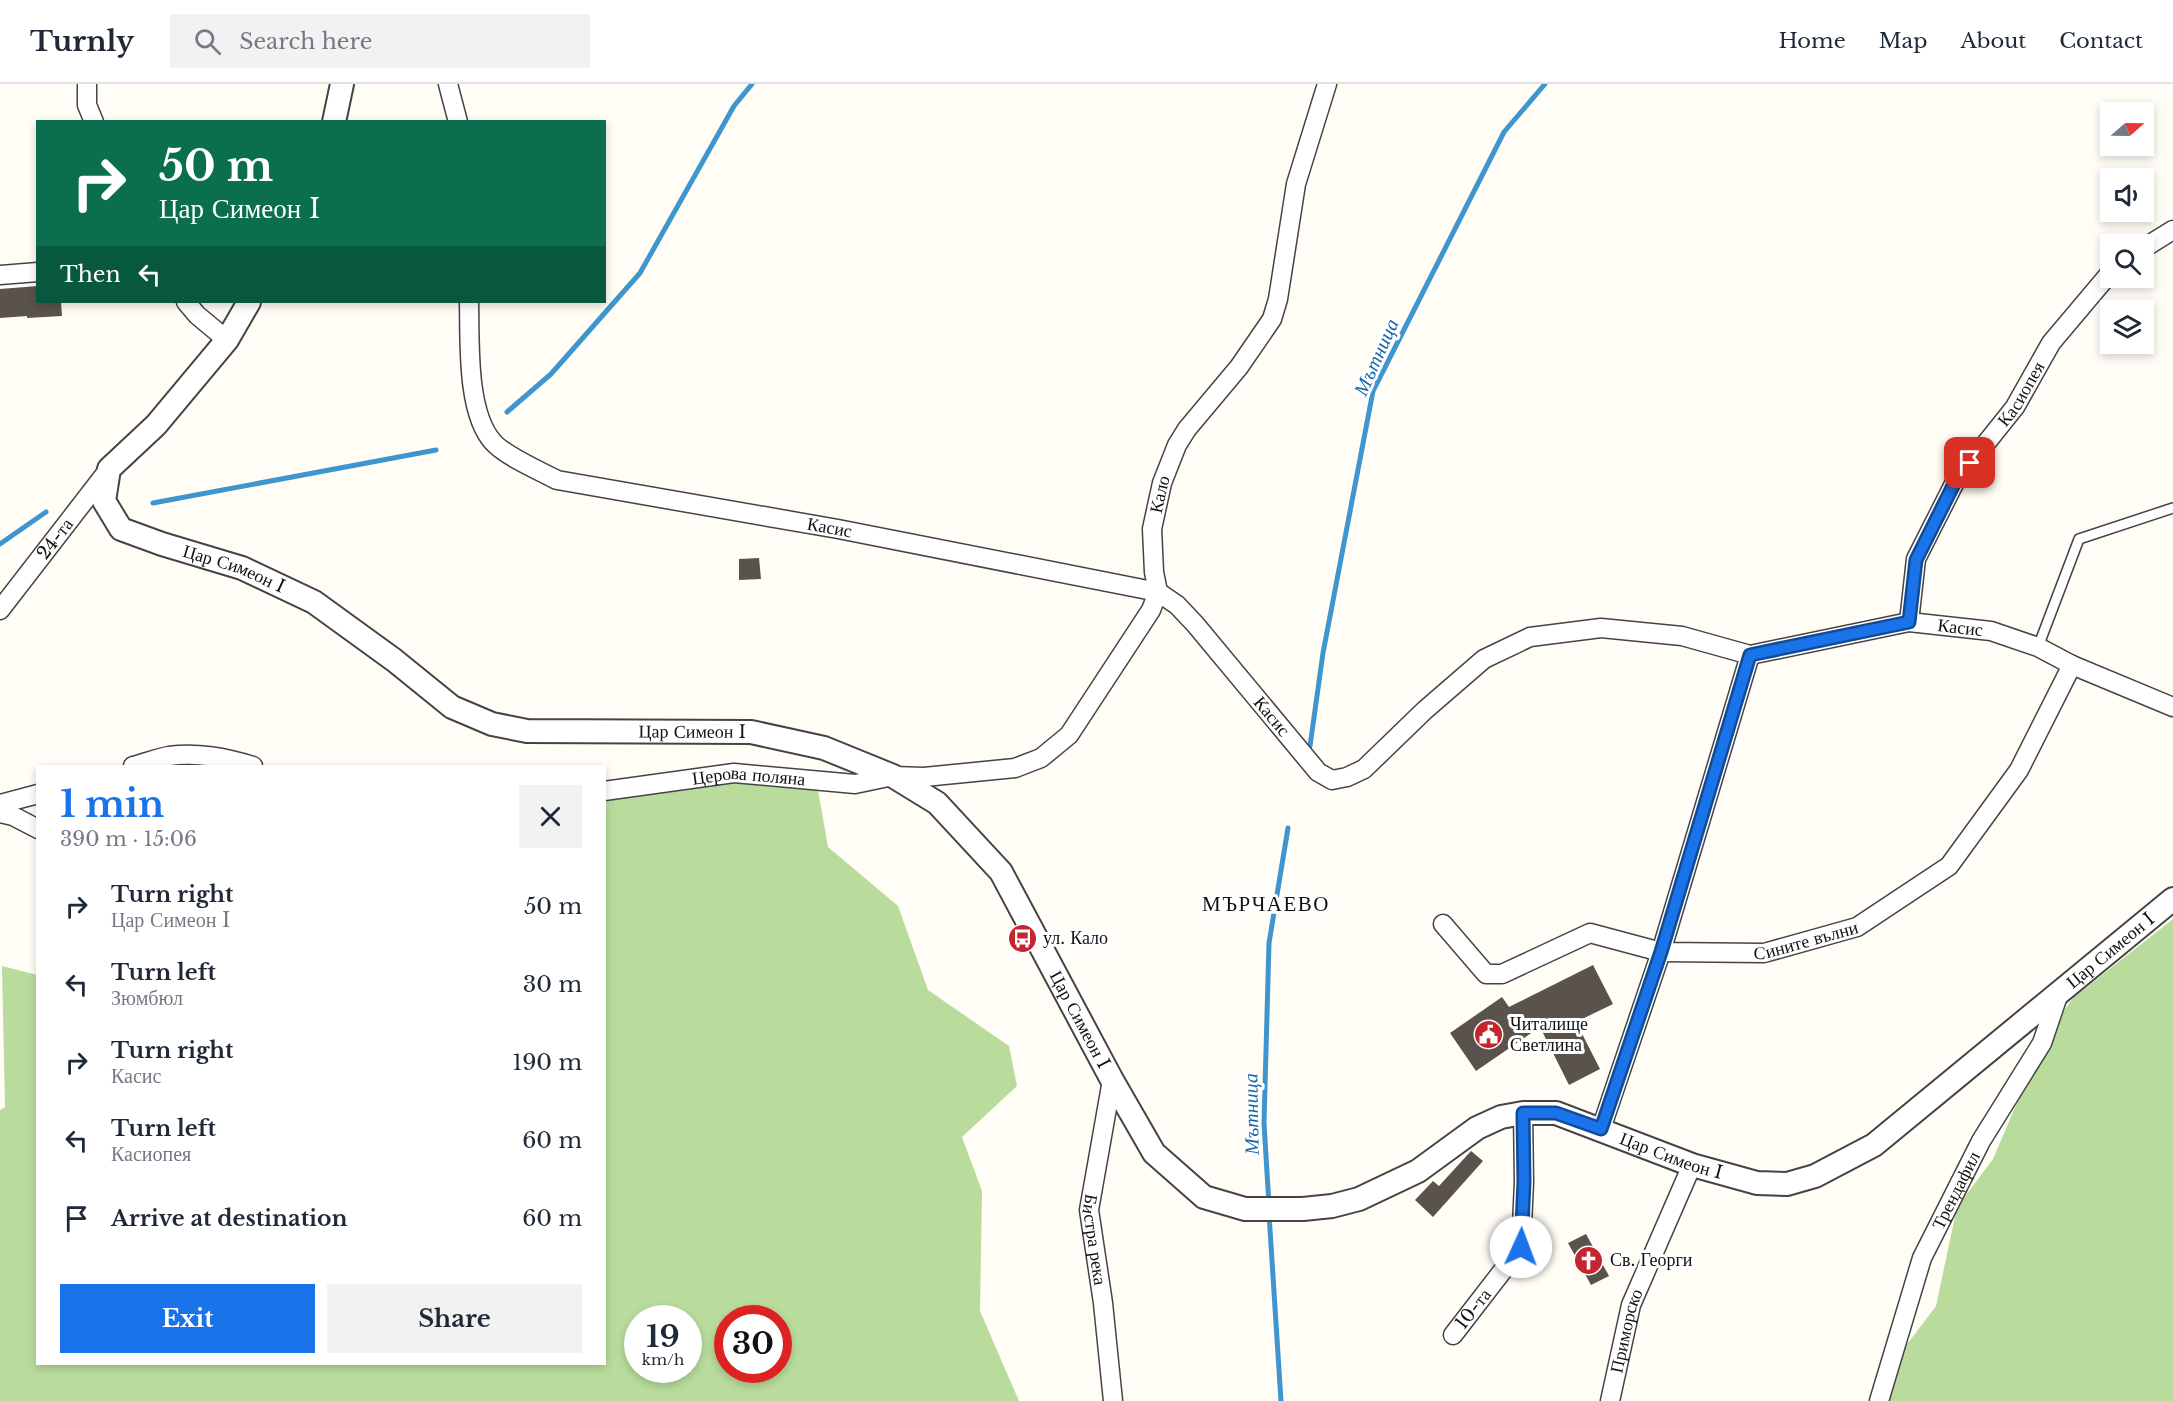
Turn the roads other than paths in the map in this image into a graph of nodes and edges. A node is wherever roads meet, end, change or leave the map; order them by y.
1 (87, 84) edge
2 (342, 84) edge
3 (448, 84) edge
4 (1327, 84) edge
5 (93, 120) edge
6 (334, 120) edge
7 (457, 120) edge
8 (2173, 230) edge
9 (2154, 242) edge
10 (36, 272) edge
11 (0, 275) edge
12 (2100, 285) edge
13 (187, 303) edge
14 (248, 303) edge
15 (469, 303) edge
16 (227, 339) junction
17 (110, 468) junction
18 (2173, 508) edge
19 (1158, 592) junction
20 (0, 610) edge
21 (1909, 622) junction
22 (2038, 646) junction
23 (1750, 655) junction
24 (2073, 665) junction
25 (2173, 707) edge
26 (137, 765) edge
27 (250, 765) edge
28 (893, 776) junction
29 (606, 792) edge
30 (36, 795) edge
31 (0, 804) edge
32 (0, 813) edge
33 (36, 828) edge
34 (2173, 899) edge
35 (1443, 924) dead end
36 (1661, 952) junction
37 (2059, 993) junction
38 (1112, 1080) junction
39 (1523, 1113) junction
40 (1601, 1129) junction
41 (1692, 1165) junction
42 (1453, 1335) dead end
43 (1113, 1401) edge
44 (1610, 1401) edge
45 (1879, 1401) edge

1 - 5 street
2 - 6 street
3 - 7 street
4 - 19 street, Кало
8 - 9 street
10 - 11 street
12 - 21 street, Касиопея
13 - 16 street
14 - 16 street
15 - 19 street, Касис
16 - 17 street
17 - 20 street, 24-та
17 - 28 street, Цар Симеон I
18 - 22 lane
19 - 23 street, Касис
19 - 28 street
21 - 22 street, Касис
21 - 23 street, Касис
22 - 24 street, Касис
23 - 36 street
24 - 25 street, Касис
24 - 36 street, Сините вълни
26 - 27 street
28 - 29 street, Церова поляна
28 - 38 street, Цар Симеон I
30 - 31 street
32 - 33 street
34 - 37 street, Цар Симеон I
35 - 36 street, Сините вълни
36 - 40 street
37 - 41 street, Цар Симеон I
37 - 45 street, Трендафил
38 - 39 street, Цар Симеон I
38 - 43 street, Бистра река
39 - 40 street, Цар Симеон I
39 - 42 street, 10-та
40 - 41 street, Цар Симеон I
41 - 44 street, Приморско

